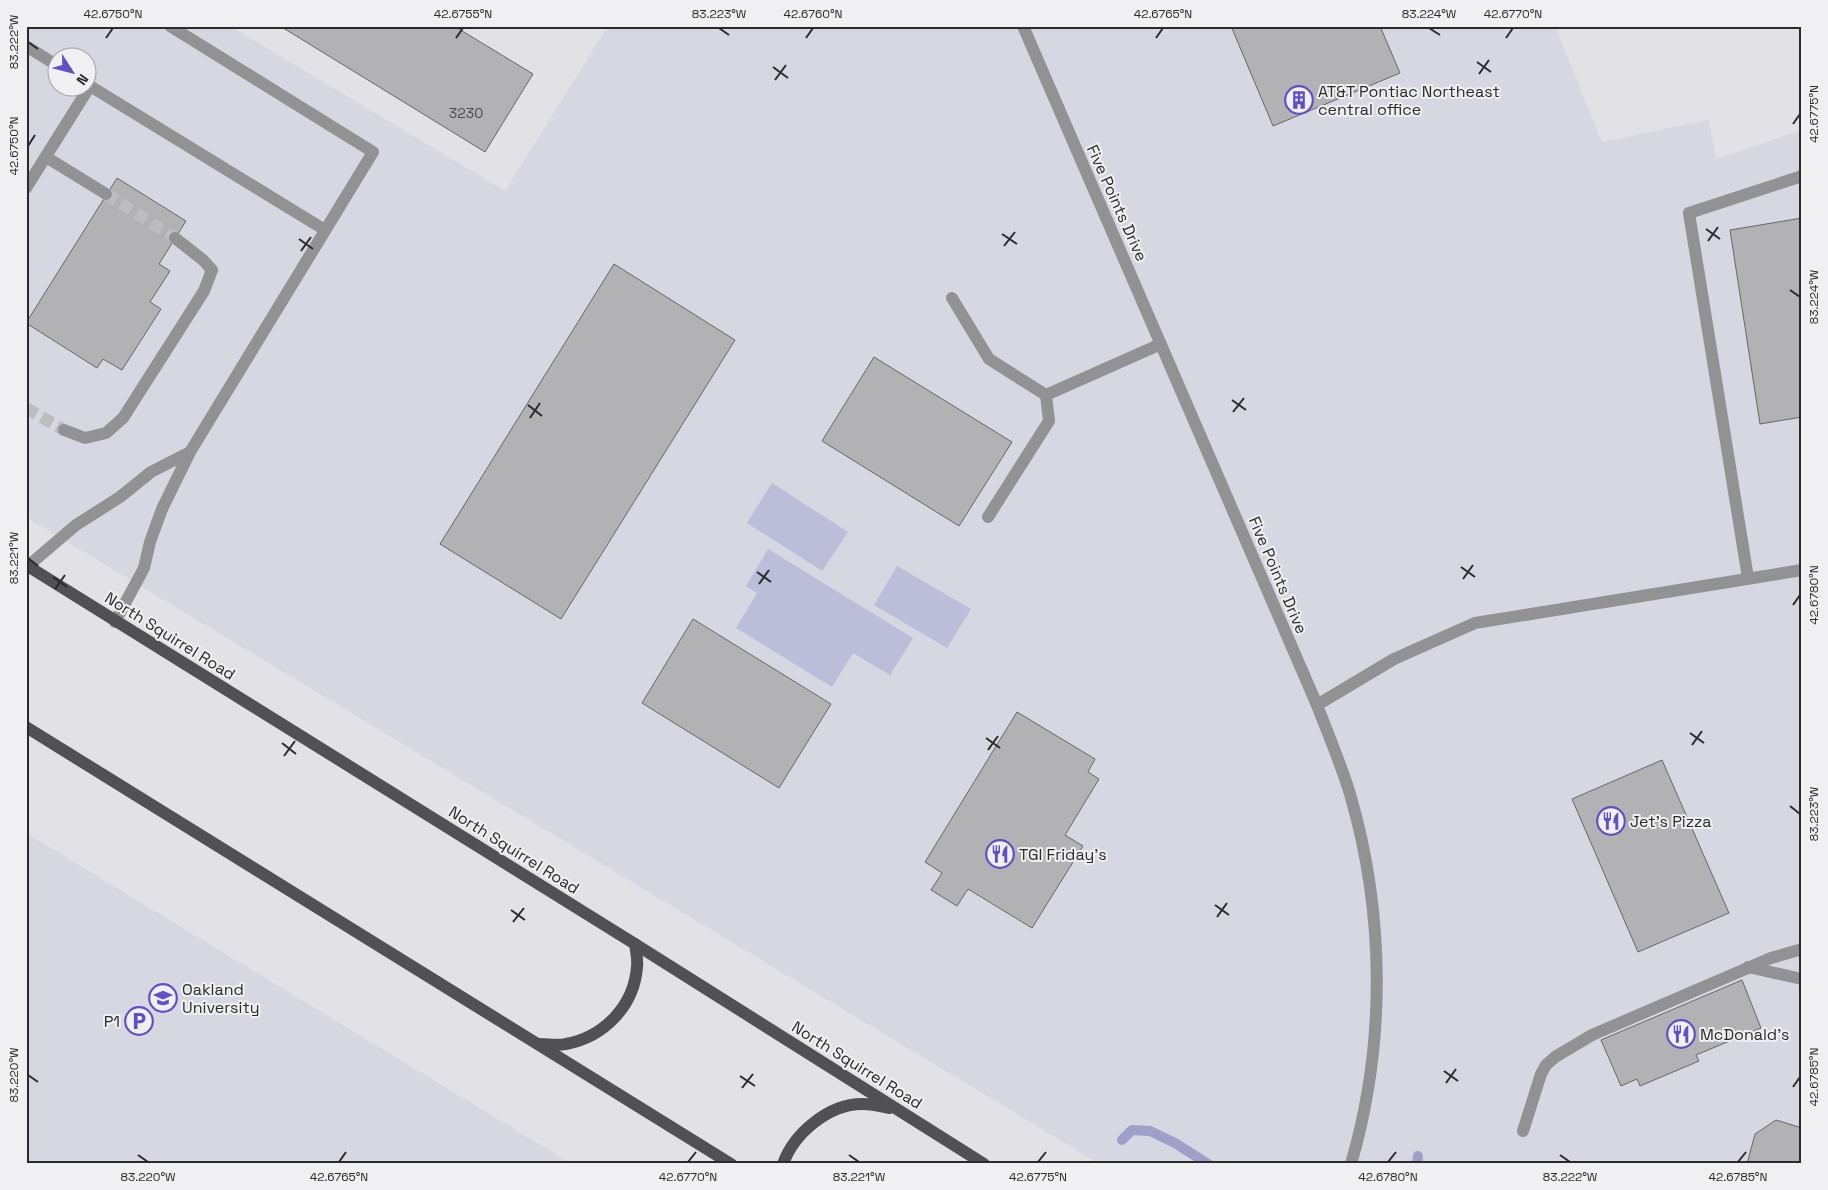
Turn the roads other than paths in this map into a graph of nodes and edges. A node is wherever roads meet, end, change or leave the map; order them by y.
1 (170, 26) edge
2 (1023, 26) edge
3 (26, 46) edge
4 (48, 60) edge
5 (98, 91) edge
6 (81, 98) edge
7 (46, 156) junction
8 (1802, 176) edge
9 (26, 188) edge
10 (106, 194) tunnel mouth
11 (325, 230) junction
12 (176, 238) tunnel mouth
13 (952, 298) dead end
14 (1161, 344) junction
15 (1046, 395) junction
16 (64, 430) tunnel mouth
17 (190, 452) junction
18 (988, 517) dead end
19 (27, 566) edge
20 (1802, 570) edge
21 (1748, 578) junction
22 (115, 622) junction
23 (1317, 705) junction
24 (26, 727) edge
25 (635, 944) junction
26 (1802, 949) edge
27 (1748, 967) junction
28 (1802, 979) edge
29 (537, 1044) junction
30 (894, 1108) junction
31 (1523, 1131) dead end
32 (731, 1164) edge
33 (783, 1164) edge
34 (984, 1164) edge
35 (1351, 1164) edge

1 - 11 street
2 - 14 street, Five Points Drive
3 - 4 street
5 - 11 street
6 - 7 street
7 - 9 street
7 - 10 street
8 - 21 street
11 - 17 street
12 - 16 street
13 - 15 street
14 - 15 street
14 - 23 street, Five Points Drive
15 - 18 street
17 - 19 street
17 - 22 street
19 - 22 main road, North Squirrel Road
20 - 21 street
21 - 23 street
22 - 25 main road, North Squirrel Road
23 - 35 street, Five Points Drive
24 - 29 main road
25 - 29 main road
25 - 30 main road, North Squirrel Road
26 - 27 street
27 - 28 street
27 - 31 street
29 - 32 main road
30 - 33 main road
30 - 34 main road, North Squirrel Road

